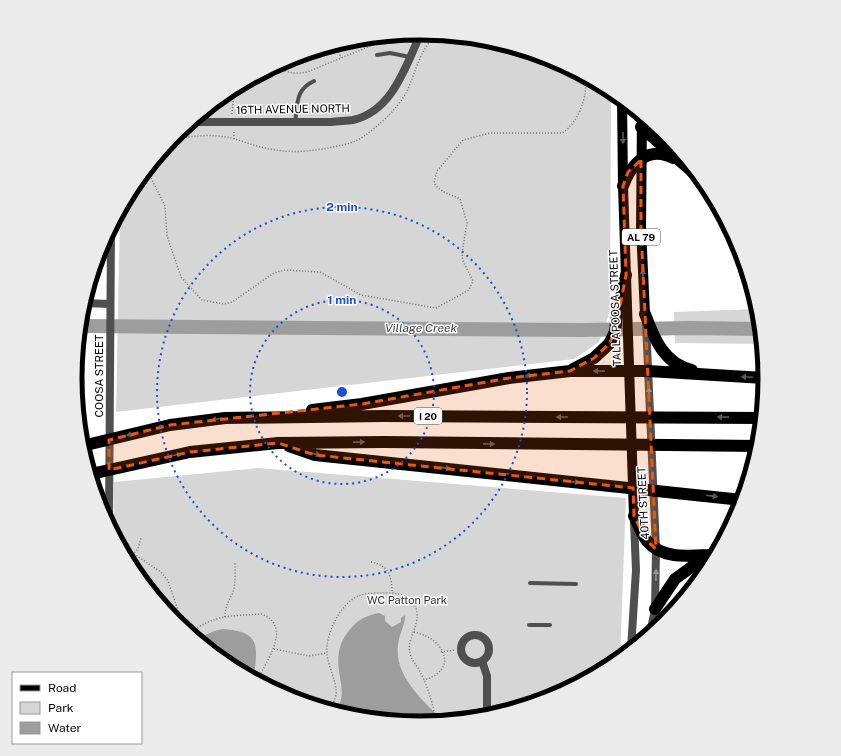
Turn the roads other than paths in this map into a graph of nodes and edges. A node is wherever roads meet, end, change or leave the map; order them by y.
1 (418, 40) edge
2 (377, 55) dead end
3 (410, 57) junction
4 (314, 81) dead end
5 (622, 107) edge
6 (200, 122) edge
7 (295, 122) junction
8 (641, 122) edge
9 (652, 132) edge
10 (675, 155) edge
11 (641, 160) junction
12 (680, 162) edge
13 (623, 186) junction
14 (111, 243) edge
15 (626, 275) joint
16 (91, 304) edge
17 (110, 307) junction
18 (622, 314) junction
19 (645, 314) joint
20 (650, 339) junction
21 (570, 371) junction
22 (629, 372) junction
23 (648, 372) junction
24 (729, 376) junction
25 (758, 378) edge
26 (256, 418) junction
27 (756, 418) edge
28 (278, 443) junction
29 (89, 444) edge
30 (752, 446) edge
31 (96, 473) edge
32 (736, 499) edge
33 (109, 509) edge
34 (634, 516) junction
35 (656, 549) junction
36 (709, 554) edge
37 (707, 558) edge
38 (530, 583) dead end
39 (576, 584) dead end
40 (655, 609) junction
41 (652, 624) edge
42 (530, 625) dead end
43 (550, 625) dead end
44 (633, 640) edge
45 (482, 660) dead end
46 (487, 710) edge

1 - 3 street, 16TH AVENUE NORTH
2 - 3 lane
3 - 7 street, 16TH AVENUE NORTH
4 - 7 lane
5 -> 13 main road, TALLAPOOSA STREET / AL 79
6 - 7 street, 16TH AVENUE NORTH
8 - 11 main road, AL 79
9 - 10 highway
11 - 12 highway
11 - 13 highway
19 -> 11 main road, AL 79
13 - 15 main road, TALLAPOOSA STREET / AL 79
14 - 17 street, COOSA STREET
15 - 18 highway
16 - 17 street
17 - 33 street, COOSA STREET
18 - 21 highway
18 - 22 main road, TALLAPOOSA STREET
19 - 20 highway
20 - 23 street
20 - 24 highway
22 -> 21 highway
21 -> 26 highway
22 - 23 highway
22 - 34 main road, TALLAPOOSA STREET
23 - 24 highway
35 -> 23 street, 40TH STREET
25 -> 24 highway
27 -> 26 highway, I 20
26 -> 29 highway, I 20
28 -> 30 highway
31 -> 28 highway
28 -> 32 highway
34 - 35 highway
34 - 44 street, 40TH STREET
35 - 36 highway
40 -> 35 street, 40TH STREET
37 - 40 highway
38 - 39 lane
40 - 41 street, 40TH STREET
42 - 43 lane
45 - 46 street

